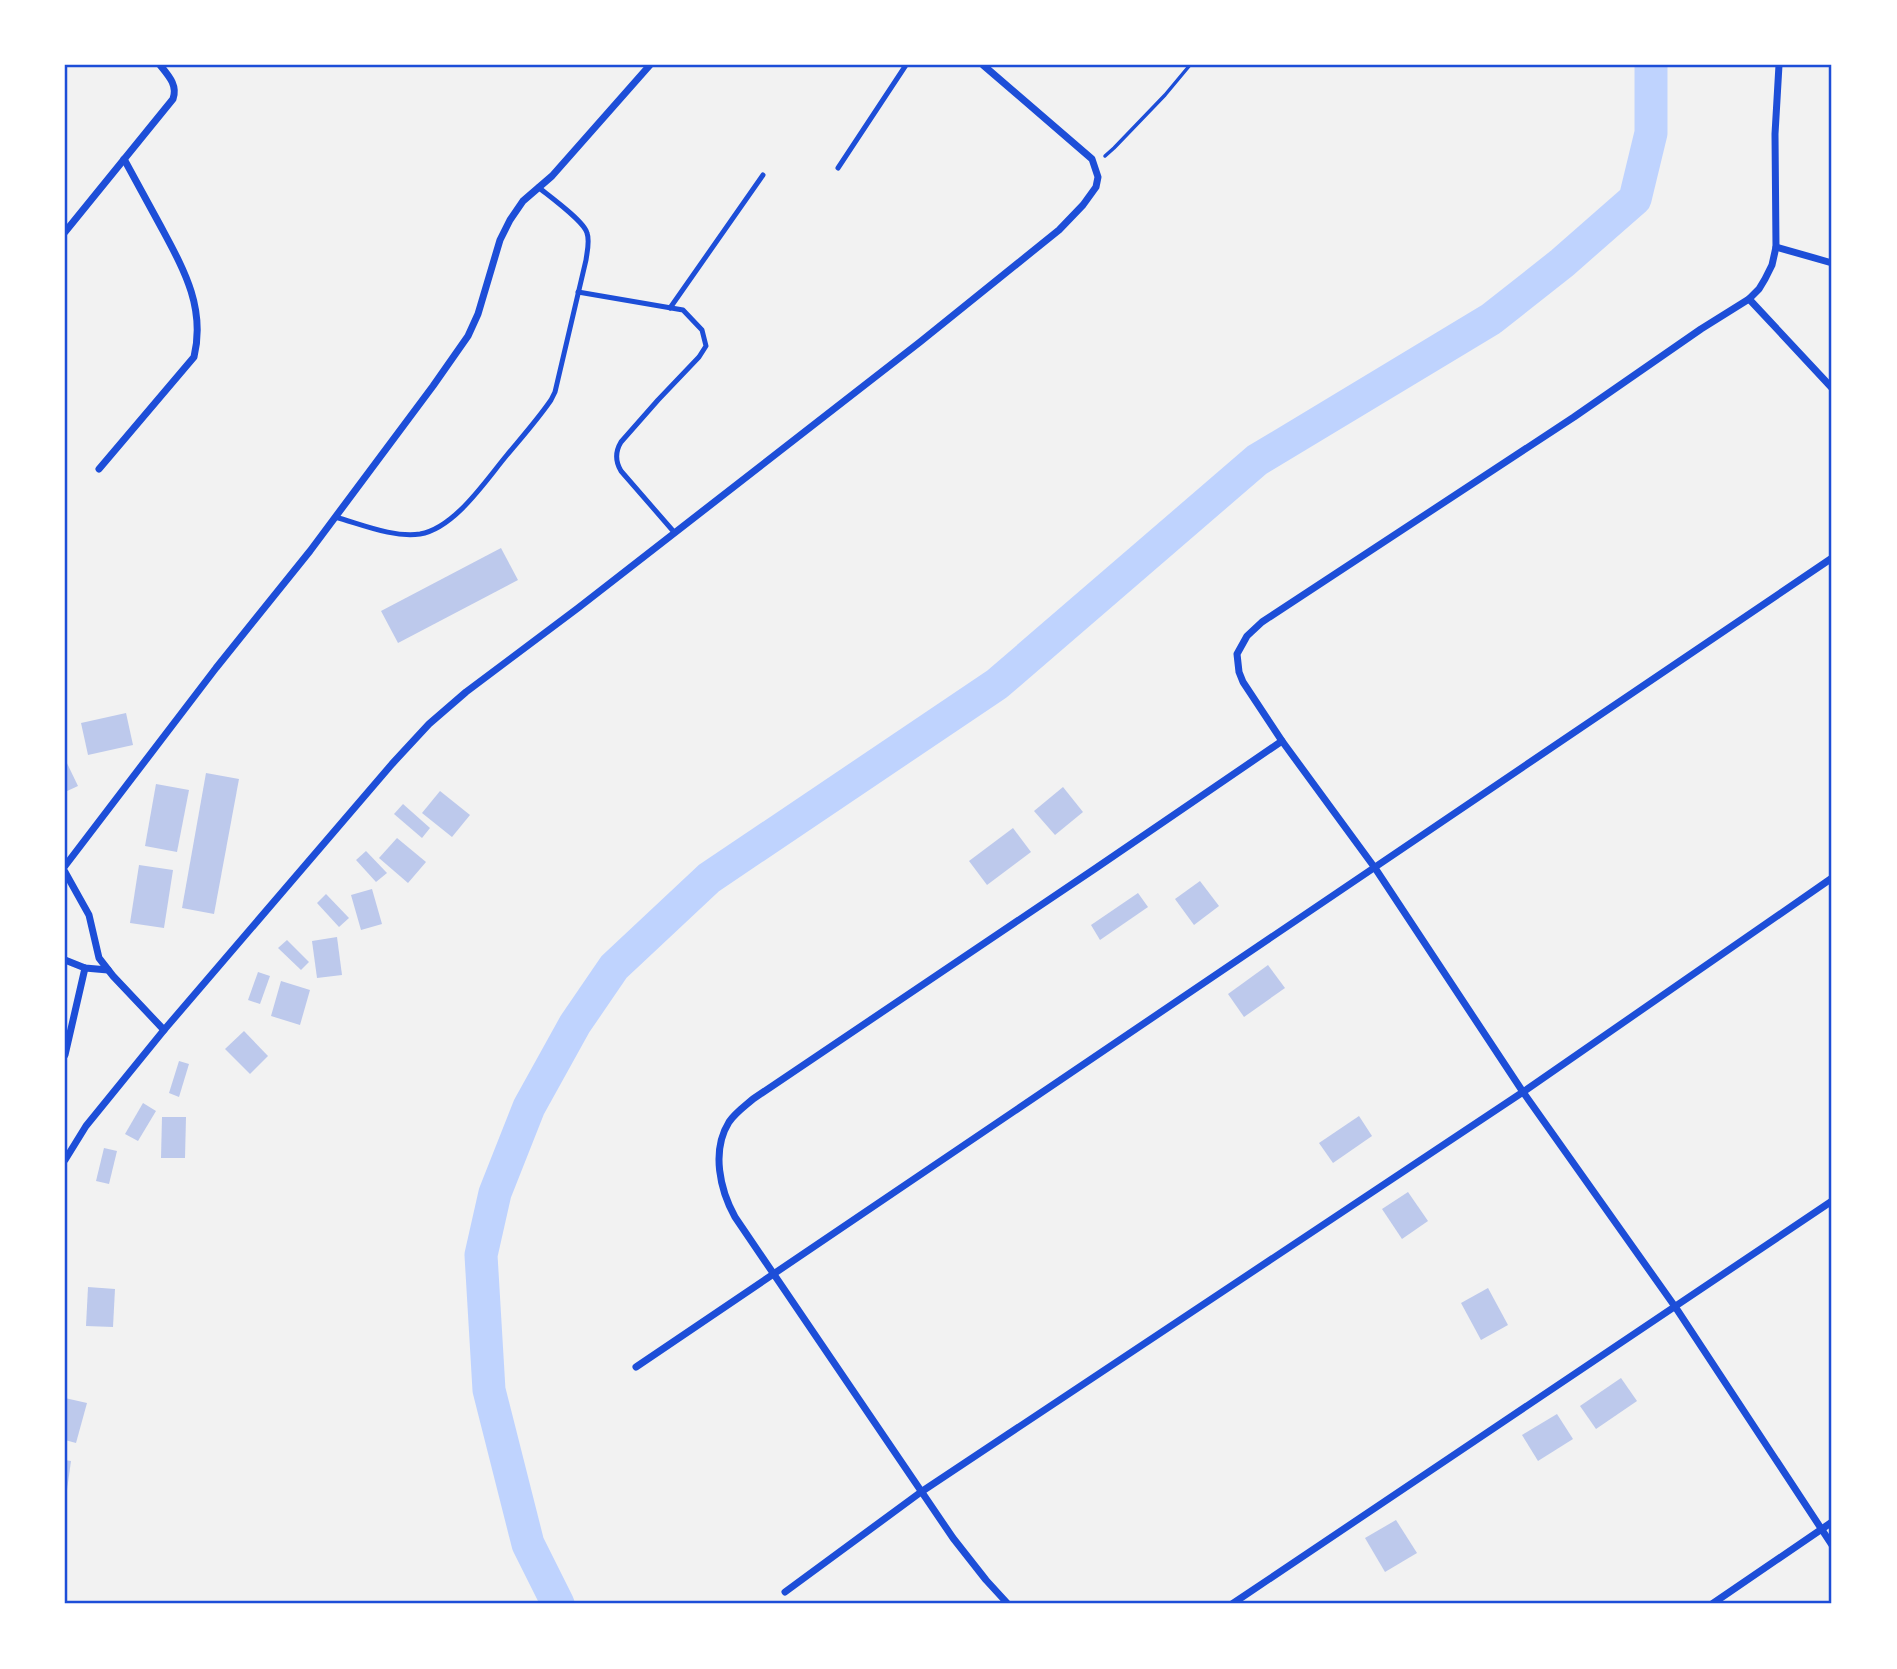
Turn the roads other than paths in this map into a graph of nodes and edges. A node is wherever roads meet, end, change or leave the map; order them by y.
1 (160, 65) edge
2 (650, 65) edge
3 (906, 65) edge
4 (983, 65) edge
5 (1779, 65) edge
6 (124, 159) junction
7 (838, 168) dead end
8 (763, 175) dead end
9 (538, 187) junction
10 (65, 232) edge
11 (1776, 247) junction
12 (1832, 262) edge
13 (578, 292) junction
14 (1749, 299) junction
15 (670, 308) junction
16 (1832, 387) edge
17 (99, 469) dead end
18 (335, 517) junction
19 (674, 532) junction
20 (1832, 558) edge
21 (1282, 741) junction
22 (65, 866) edge
23 (1375, 869) junction
24 (65, 872) edge
25 (1832, 878) edge
26 (65, 960) edge
27 (85, 968) junction
28 (108, 970) junction
29 (164, 1030) junction
30 (65, 1055) edge
31 (1523, 1092) junction
32 (65, 1160) edge
33 (1832, 1201) edge
34 (773, 1273) junction
35 (1676, 1308) junction
36 (636, 1367) dead end
37 (921, 1492) junction
38 (1832, 1522) edge
39 (1822, 1530) junction
40 (1832, 1545) edge
41 (785, 1592) dead end
42 (1008, 1604) edge
43 (1232, 1604) edge
44 (1713, 1604) edge

1 - 6 street
2 - 9 street
3 - 7 lane
4 - 19 street
5 - 11 street
6 - 10 street
6 - 17 street
8 - 15 lane
9 - 13 lane
9 - 18 street
11 - 12 street
11 - 14 street
13 - 15 lane
13 - 18 lane
14 - 16 street
14 - 21 street
15 - 19 lane
18 - 22 street
19 - 29 street
20 - 23 street
21 - 23 street
21 - 34 street
23 - 31 street
23 - 34 street
24 - 28 street
25 - 31 street
26 - 27 street
27 - 28 street
27 - 30 street
28 - 29 street
29 - 32 street
31 - 35 street
31 - 37 street
33 - 35 street
34 - 36 street
34 - 37 street
35 - 39 street
35 - 43 street
37 - 41 street
37 - 42 street
38 - 39 street
39 - 40 street
39 - 44 street

